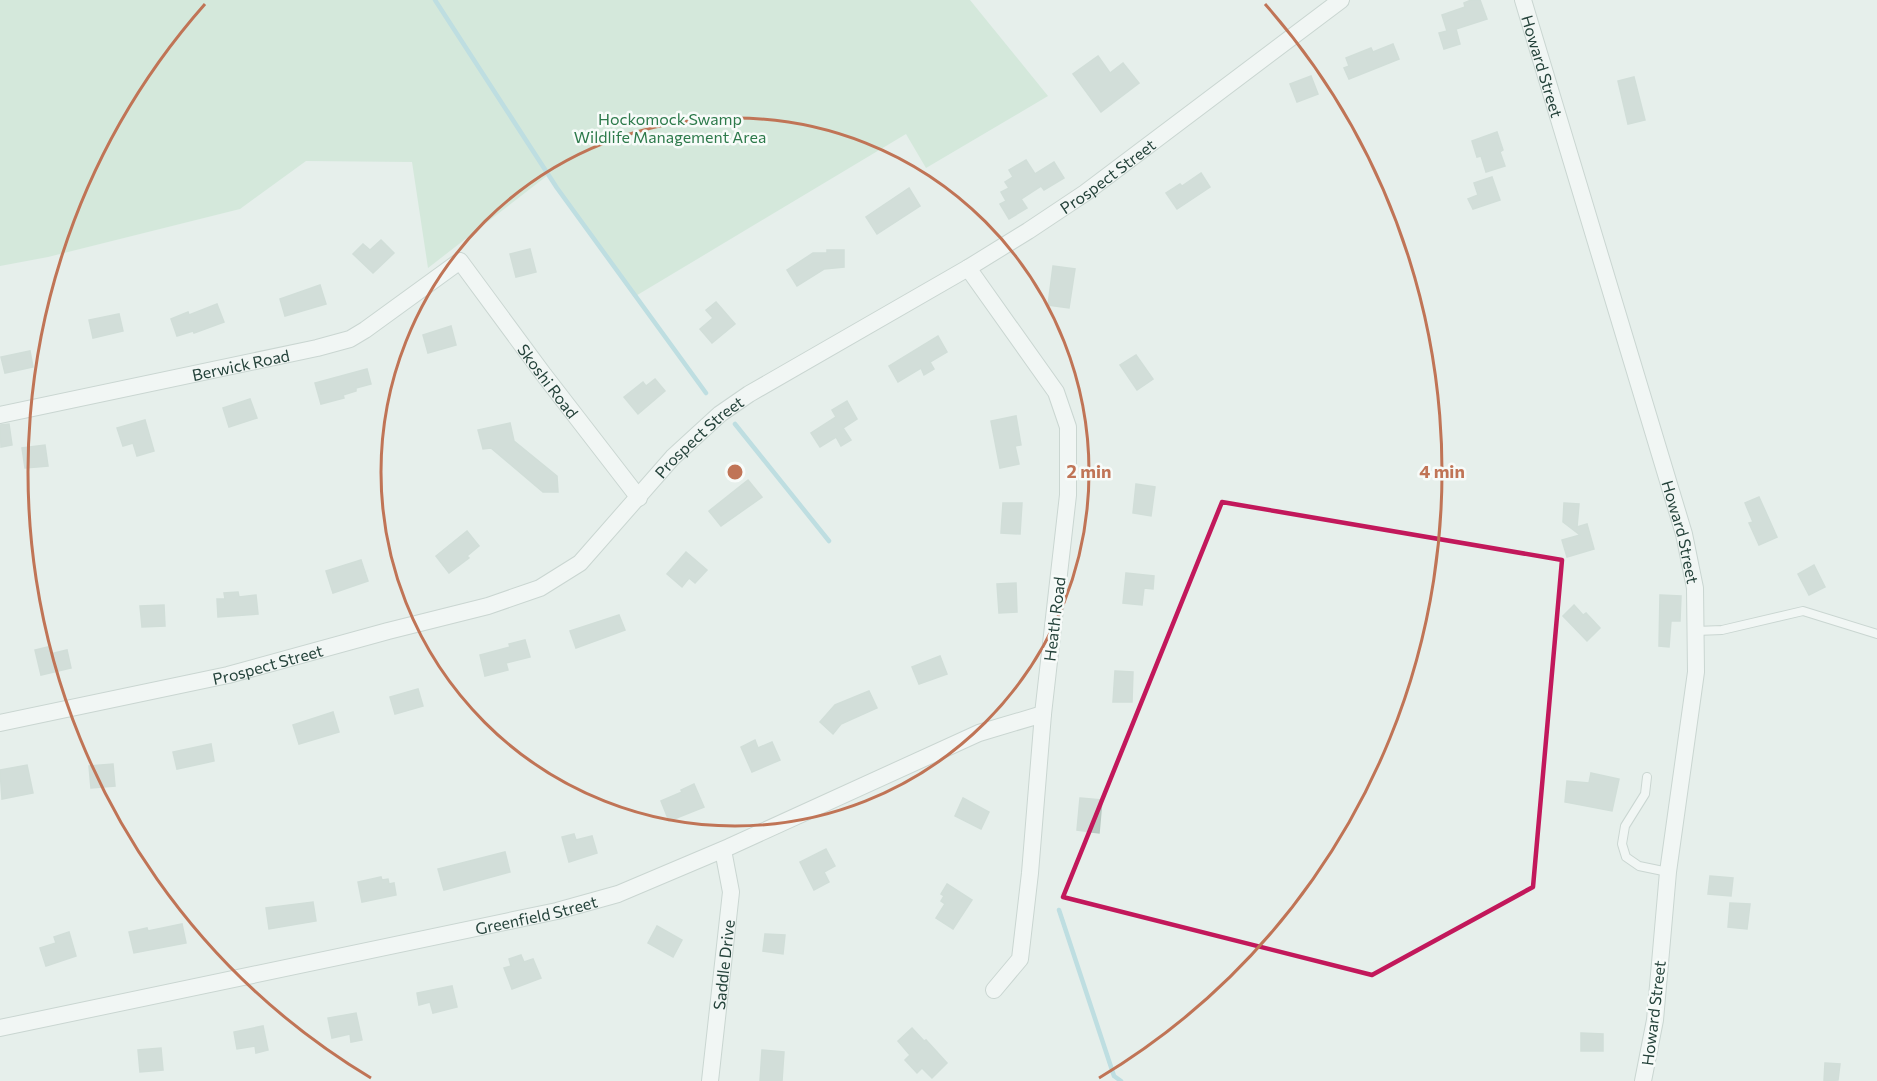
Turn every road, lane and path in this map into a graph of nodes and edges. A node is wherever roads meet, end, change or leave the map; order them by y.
1 (1341, 0) edge
2 (1523, 0) edge
3 (460, 261) joint
4 (968, 268) junction
5 (0, 415) edge
6 (639, 498) junction
7 (1696, 631) junction
8 (1877, 634) edge
9 (1043, 714) junction
10 (0, 723) edge
11 (1647, 777) dead end
12 (723, 850) junction
13 (1668, 872) junction
14 (994, 990) dead end
15 (0, 1028) edge
16 (711, 1081) edge
17 (1643, 1081) edge

1 - 4 street, Prospect Street
2 - 7 street, Howard Street
3 - 5 street, Berwick Road
3 - 6 street, Skoshi Road
4 - 6 street, Prospect Street
4 - 9 street, Heath Road
6 - 10 street, Prospect Street
7 - 8 lane
7 - 13 street, Howard Street
9 - 12 street, Greenfield Street
9 - 14 street, Heath Road
11 - 13 lane
12 - 15 street, Greenfield Street
12 - 16 street, Saddle Drive
13 - 17 street, Howard Street

